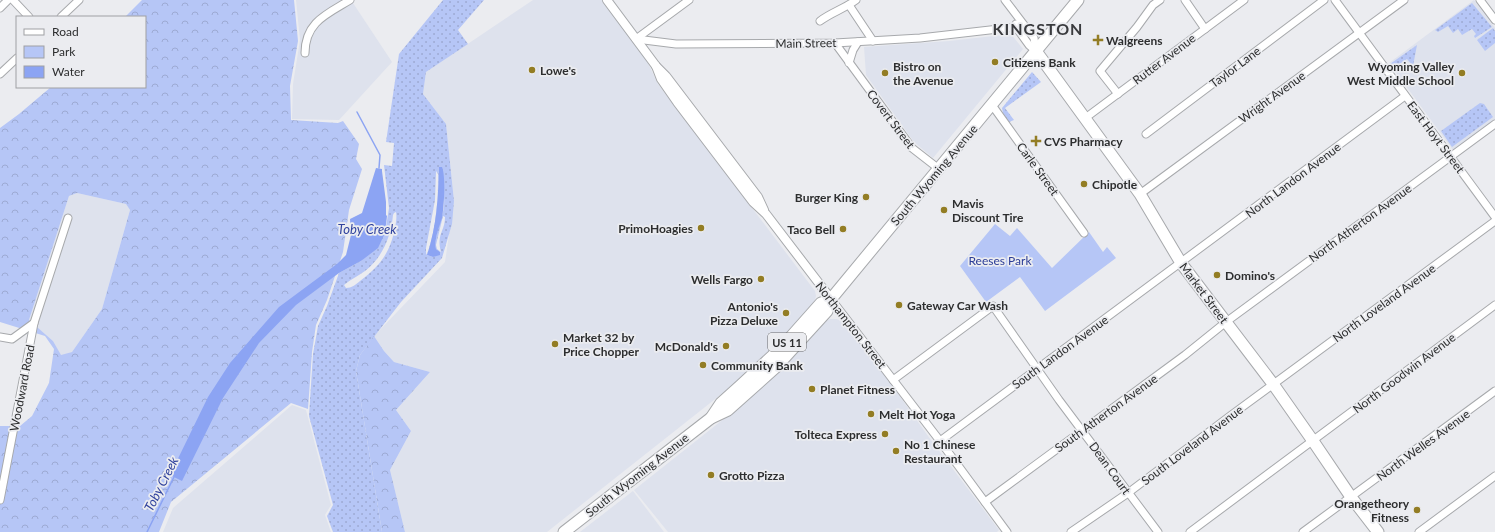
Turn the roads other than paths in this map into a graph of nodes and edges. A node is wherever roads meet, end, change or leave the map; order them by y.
1 (8, 0) edge
2 (13, 0) edge
3 (79, 0) edge
4 (350, 0) edge
5 (607, 0) edge
6 (689, 0) edge
7 (856, 0) edge
8 (1005, 0) edge
9 (1078, 0) edge
10 (1160, 0) edge
11 (1185, 0) edge
12 (1244, 0) edge
13 (1324, 0) edge
14 (1335, 0) edge
15 (1404, 0) edge
16 (1480, 0) edge
17 (849, 5) junction
18 (0, 8) edge
19 (1016, 14) junction
20 (28, 16) edge
21 (62, 16) edge
22 (1495, 20) edge
23 (820, 21) dead end
24 (1025, 26) junction
25 (1016, 28) junction
26 (1205, 29) junction
27 (1359, 33) junction
28 (636, 39) junction
29 (873, 41) junction
30 (858, 42) junction
31 (835, 43) junction
32 (1036, 51) junction
33 (305, 53) dead end
34 (16, 59) edge
35 (849, 63) junction
36 (0, 74) edge
37 (1118, 94) junction
38 (1405, 96) junction
39 (992, 105) junction
40 (1084, 118) junction
41 (1495, 124) edge
42 (1146, 134) dead end
43 (1451, 157) junction
44 (939, 169) junction
45 (1140, 194) junction
46 (1495, 216) edge
47 (68, 218) dead end
48 (1495, 221) edge
49 (1084, 233) dead end
50 (1181, 263) junction
51 (831, 299) junction
52 (1495, 305) edge
53 (1226, 322) junction
54 (34, 323) junction
55 (0, 338) edge
56 (1037, 368) junction
57 (894, 380) junction
58 (1273, 384) junction
59 (1495, 391) edge
60 (1083, 430) junction
61 (940, 441) junction
62 (1313, 441) junction
63 (1495, 476) edge
64 (1128, 493) junction
65 (1351, 497) junction
66 (0, 500) edge
67 (985, 502) junction
68 (564, 532) edge
69 (1007, 532) edge
70 (1071, 532) edge
71 (1158, 532) edge
72 (1190, 532) edge
73 (1303, 532) edge
74 (1378, 532) edge
75 (1419, 532) edge

1 - 18 street
2 - 20 street
3 - 21 street
4 - 33 street
5 - 28 street
6 - 28 street
7 - 17 street
8 - 19 street, Market Street
9 - 32 main road, US 11
10 - 37 street
11 - 26 street
12 - 26 street, Rutter Avenue
13 - 42 street, Taylor Lane
14 - 27 street, East Hoyt Street
15 - 27 street, Wright Avenue
16 - 22 street
17 - 23 street
17 - 29 street
19 - 24 street, Market Street
19 - 25 street
24 - 25 street, Main Street
24 - 32 street, Market Street
25 - 29 street, Main Street
25 - 32 street, Market Street
26 - 37 street, Rutter Avenue
27 - 38 street, East Hoyt Street
27 - 45 street, Wright Avenue
28 - 31 street, Main Street
28 - 51 street, Northampton Street
29 - 30 street, Main Street
30 - 31 street, Main Street
30 - 35 street
31 - 35 street, Covert Street
32 - 39 main road, South Wyoming Avenue / US 11
32 - 40 main road, Market Street
34 - 36 street
35 - 44 street, Covert Street
37 - 40 street, Rutter Avenue
38 - 43 street, East Hoyt Street
38 - 50 street, North Landon Avenue
39 - 44 main road, South Wyoming Avenue / US 11
39 - 49 street, Carle Street
40 - 45 main road, Market Street
41 - 43 street, North Atherton Avenue
43 - 46 street, East Hoyt Street
43 - 53 street, North Atherton Avenue
44 - 51 main road, South Wyoming Avenue / US 11
45 - 50 main road, Market Street
47 - 54 street, Woodward Road
48 - 58 street, North Loveland Avenue
50 - 53 main road, Market Street
50 - 56 street, South Landon Avenue
51 - 57 street, Northampton Street
51 - 68 main road, South Wyoming Avenue / US 11
52 - 62 street, North Goodwin Avenue
53 - 58 main road, Market Street
53 - 60 street, South Atherton Avenue
54 - 55 street
54 - 66 street, Woodward Road
56 - 57 street, Dean Court
56 - 60 street, Dean Court
56 - 61 street, South Landon Avenue
57 - 61 street, Northampton Street
58 - 62 main road, Market Street
58 - 64 street, South Loveland Avenue
59 - 65 street, North Welles Avenue
60 - 64 street, Dean Court
60 - 67 street, South Atherton Avenue
61 - 67 street, Northampton Street
62 - 65 main road, Market Street
62 - 72 street, North Goodwin Avenue
63 - 75 street
64 - 70 street, South Loveland Avenue
64 - 71 street, Dean Court
65 - 73 street, North Welles Avenue
65 - 74 main road, Market Street
67 - 69 street, Northampton Street

